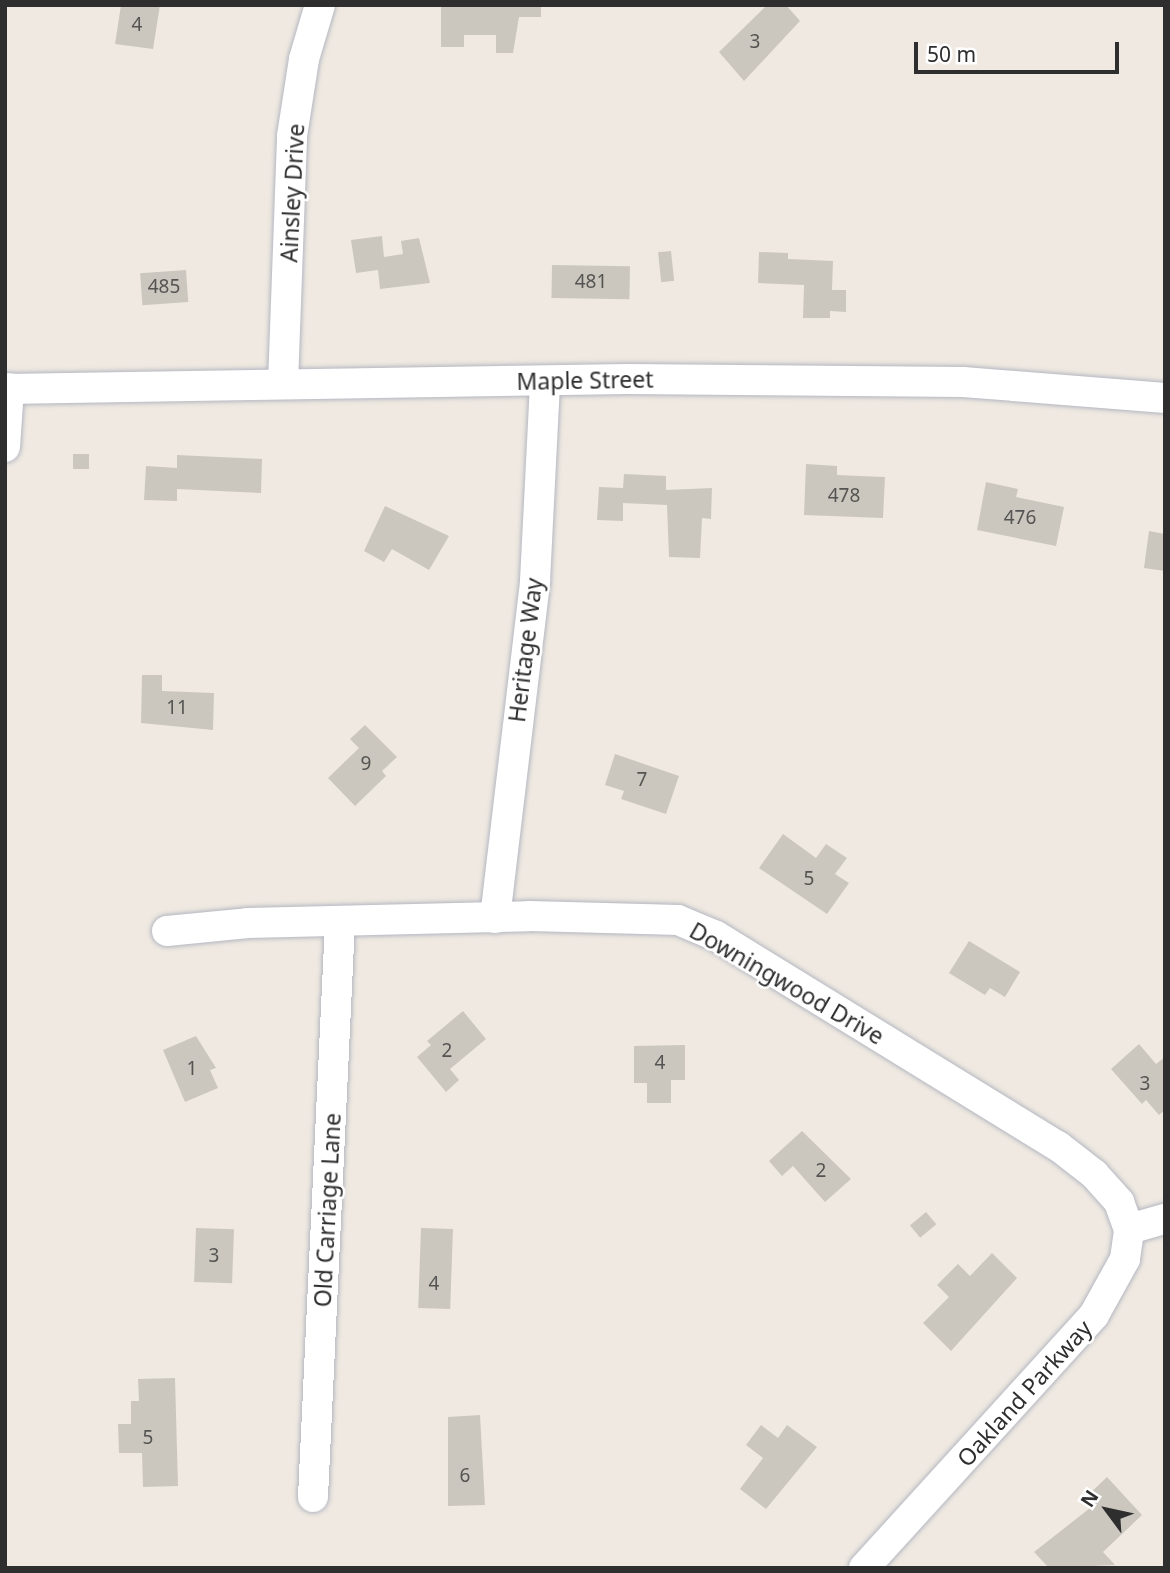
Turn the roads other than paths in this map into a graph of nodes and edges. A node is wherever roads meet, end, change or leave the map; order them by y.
1 (320, 5) edge
2 (545, 381) junction
3 (283, 384) junction
4 (7, 388) edge
5 (1165, 398) edge
6 (5, 447) edge
7 (495, 918) junction
8 (340, 922) junction
9 (167, 931) dead end
10 (1165, 1219) edge
11 (1129, 1228) junction
12 (313, 1497) dead end
13 (864, 1568) edge

1 - 3 street, Ainsley Drive
2 - 3 street, Maple Street
2 - 5 street, Maple Street
2 - 7 street, Heritage Way
3 - 4 street, Maple Street
4 - 6 street
7 - 8 street, Downingwood Drive
7 - 11 street, Downingwood Drive
8 - 9 street, Downingwood Drive
8 - 12 street, Old Carriage Lane
10 - 11 street
11 - 13 street, Oakland Parkway

